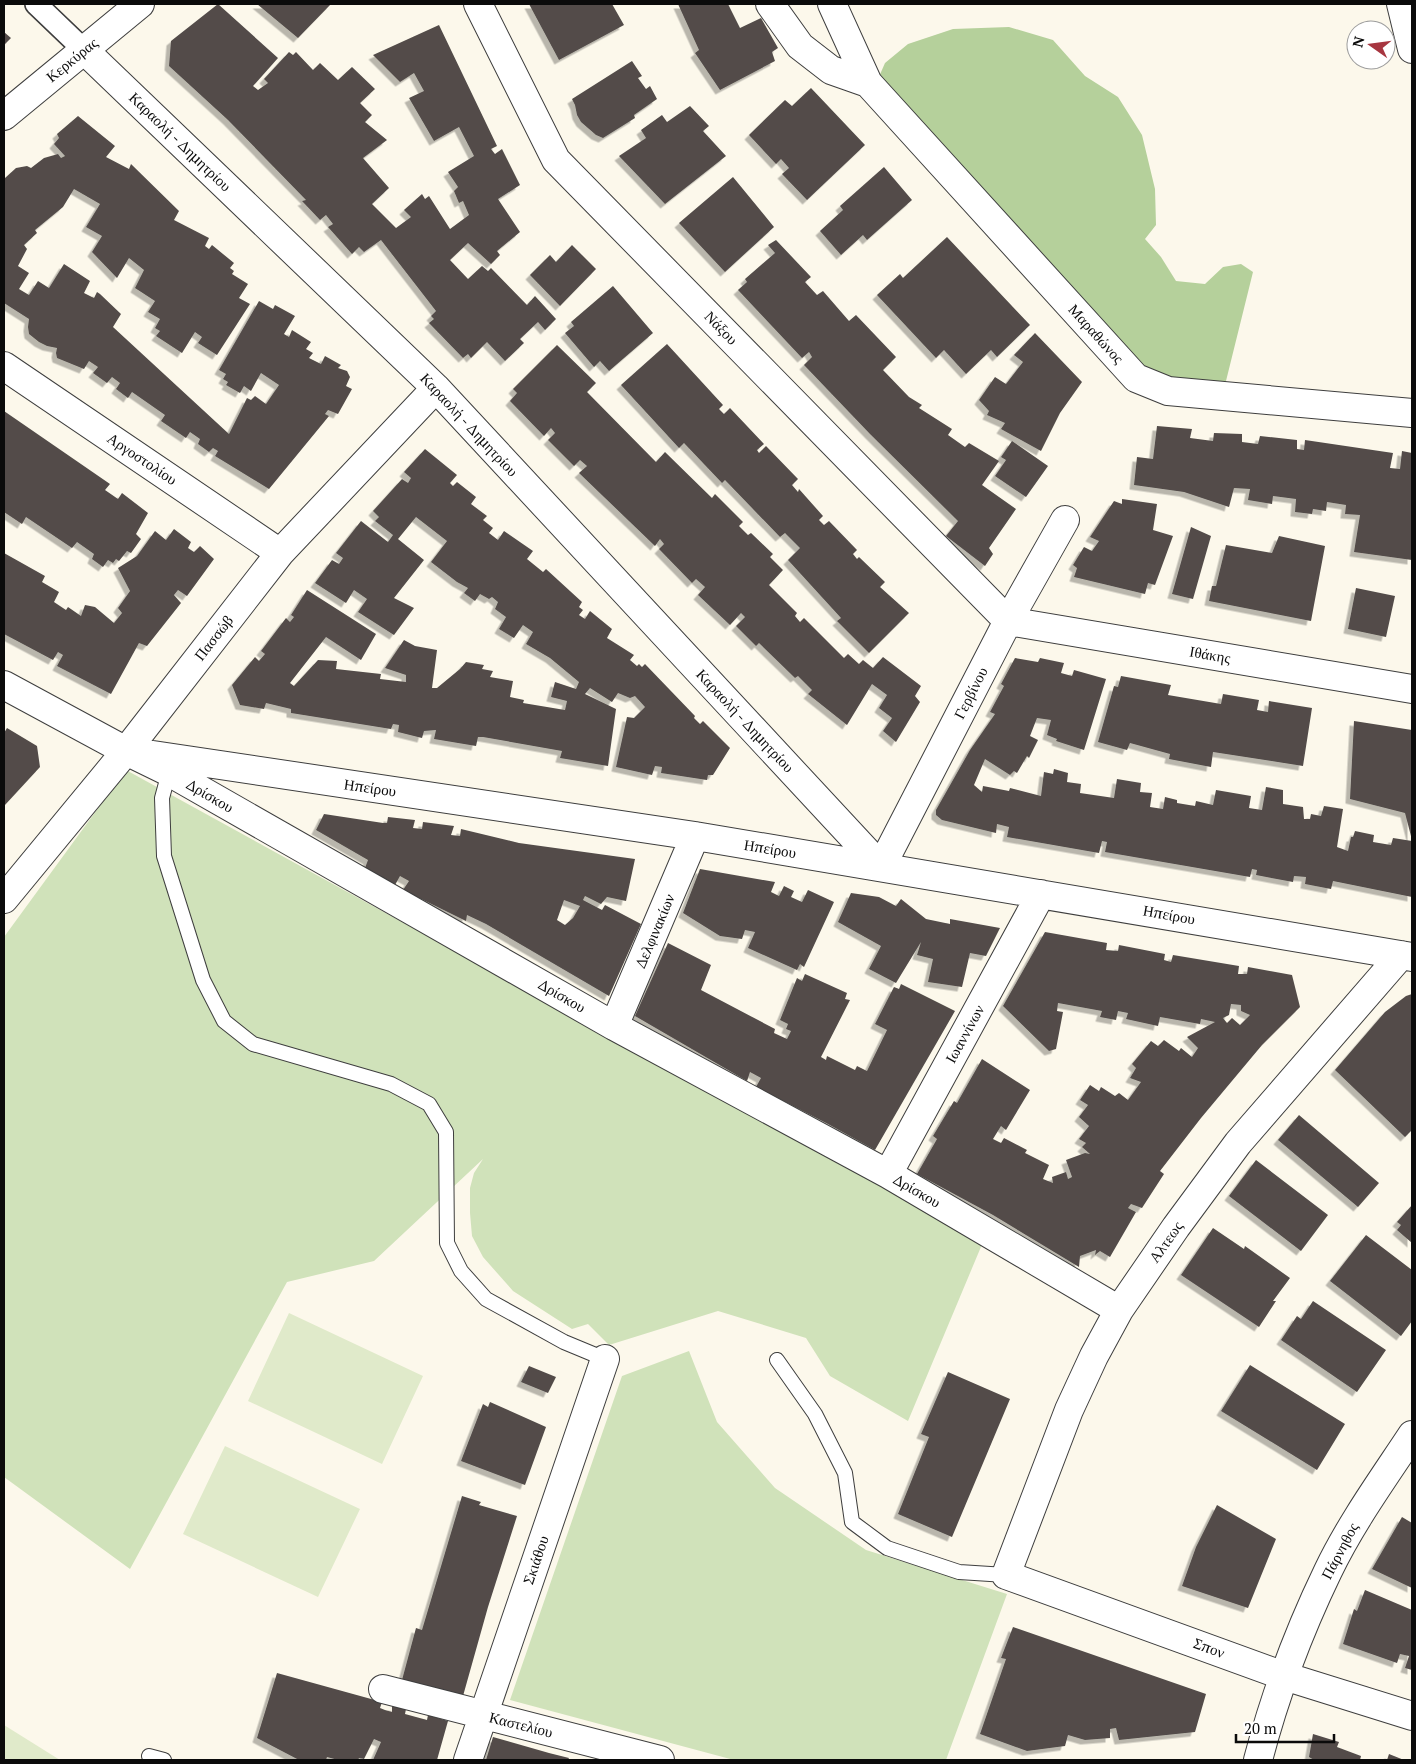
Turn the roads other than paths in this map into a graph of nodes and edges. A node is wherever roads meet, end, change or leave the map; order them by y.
1 (36, 4) edge
2 (140, 4) edge
3 (478, 4) edge
4 (770, 4) edge
5 (832, 4) edge
6 (1401, 4) edge
7 (1412, 49) edge
8 (84, 50) junction
9 (868, 83) junction
10 (4, 116) edge
11 (4, 366) edge
12 (436, 388) junction
13 (1412, 413) edge
14 (1065, 520) dead end
15 (280, 553) junction
16 (1008, 621) junction
17 (4, 685) edge
18 (1412, 689) edge
19 (126, 752) junction
20 (169, 772) junction
21 (695, 836) junction
22 (881, 868) junction
23 (1041, 894) junction
24 (4, 899) edge
25 (1407, 956) edge
26 (614, 1026) junction
27 (888, 1174) junction
28 (1119, 1310) junction
29 (605, 1360) joint
30 (777, 1360) dead end
31 (1412, 1435) edge
32 (1006, 1575) junction
33 (1284, 1676) junction
34 (383, 1689) dead end
35 (483, 1715) junction
36 (1412, 1716) edge
37 (149, 1756) dead end
38 (164, 1760) edge
39 (468, 1760) edge
40 (660, 1760) edge
41 (1258, 1760) edge

1 - 8 street, Καραολή - Δημητρίου
2 - 8 street, Κερκύρας
3 - 16 street, Νάξου
4 - 9 street, Μαραθώνος
5 - 9 street, Μαραθώνος
6 - 7 street
8 - 10 street, Κερκύρας
8 - 12 street, Καραολή - Δημητρίου
9 - 13 street, Μαραθώνος
11 - 15 street, Αργοστολίου
12 - 15 street, Πασσώβ
12 - 22 street, Καραολή - Δημητρίου
14 - 16 street, Γερβίνου
15 - 19 street, Πασσώβ
16 - 18 street, Ιθάκης
16 - 22 street, Γερβίνου
17 - 19 street, Δρίσκου
19 - 20 street, Δρίσκου
19 - 21 street, Ηπείρου
19 - 24 street, Πασσώβ
20 - 26 street, Δρίσκου
20 - 29 lane
21 - 22 street, Ηπείρου
21 - 26 street, Δελφινακίων
22 - 23 street, Ηπείρου
23 - 25 street, Ηπείρου
23 - 27 street, Ιωαννίνων
25 - 28 street, Αλτεως
26 - 27 street, Δρίσκου
27 - 28 street, Δρίσκου
28 - 32 street, Αλτεως
29 - 35 street, Σκιάθου
30 - 32 lane
31 - 33 street, Πάρνηθος
32 - 33 street, Σπον
33 - 36 street, Σπον
33 - 41 street, Πάρνηθος
34 - 35 street, Καστελίου
35 - 39 street, Σκιάθου
35 - 40 street, Καστελίου
37 - 38 lane

